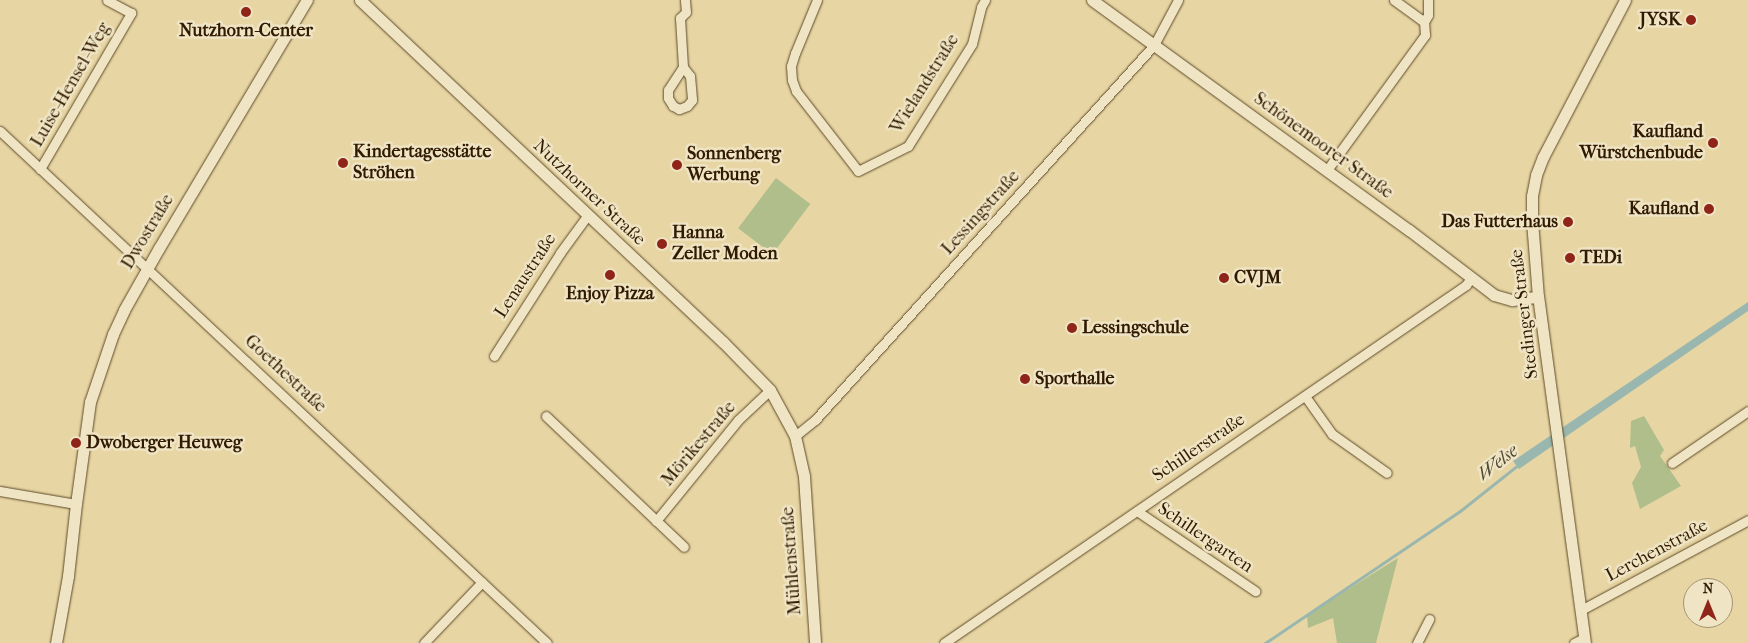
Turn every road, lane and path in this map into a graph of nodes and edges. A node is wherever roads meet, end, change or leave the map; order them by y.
1 (108, 0) edge
2 (307, 0) edge
3 (360, 0) edge
4 (685, 0) edge
5 (818, 0) edge
6 (985, 0) edge
7 (1092, 0) edge
8 (1178, 0) edge
9 (1394, 0) edge
10 (1428, 0) edge
11 (1625, 0) edge
12 (1424, 22) junction
13 (1154, 45) junction
14 (683, 67) dead end
15 (0, 132) edge
16 (40, 169) junction
17 (1327, 170) junction
18 (587, 216) junction
19 (147, 268) junction
20 (1471, 278) junction
21 (1538, 297) junction
22 (494, 356) dead end
23 (770, 390) junction
24 (1305, 396) junction
25 (1748, 411) edge
26 (546, 416) dead end
27 (795, 436) junction
28 (1672, 463) dead end
29 (1387, 474) dead end
30 (804, 476) joint
31 (0, 491) edge
32 (76, 504) junction
33 (1137, 511) junction
34 (1748, 520) edge
35 (656, 521) junction
36 (684, 547) dead end
37 (482, 582) junction
38 (1255, 591) dead end
39 (1581, 610) junction
40 (1429, 620) dead end
41 (1581, 641) edge
42 (56, 643) edge
43 (424, 643) edge
44 (547, 643) edge
45 (815, 643) edge
46 (944, 643) edge
47 (1417, 643) edge

1 - 16 street, Luise-Hensel-Weg
2 - 19 main road, Dwostraße
3 - 18 main road, Nutzhorner Straße
4 - 14 street
5 - 6 street, Wielandstraße
7 - 13 main road, Schönemoorer Straße
8 - 13 street, Lessingstraße
9 - 12 street
10 - 12 street
11 - 21 main road, Stedinger Straße
12 - 17 street
13 - 17 main road, Schönemoorer Straße
13 - 27 street, Lessingstraße
15 - 16 street, Goethestraße
16 - 19 street, Goethestraße
17 - 20 main road, Schönemoorer Straße
18 - 22 street, Lenaustraße
18 - 23 main road, Nutzhorner Straße
19 - 32 main road, Dwostraße
19 - 37 street, Goethestraße
20 - 21 main road, Schönemoorer Straße
20 - 24 street, Schillerstraße
21 - 39 main road, Stedinger Straße
23 - 27 main road, Nutzhorner Straße
23 - 35 street, Mörikestraße
24 - 29 street
24 - 33 street, Schillerstraße
25 - 28 street
26 - 35 street
27 - 30 main road, Nutzhorner Straße
30 - 45 main road, Mühlenstraße
31 - 32 street
32 - 42 main road, Dwostraße
33 - 38 street, Schillergarten
33 - 46 street, Schillerstraße
34 - 39 street, Lerchenstraße
35 - 36 street
37 - 43 street
37 - 44 street, Goethestraße
39 - 41 main road, Stedinger Straße
40 - 47 street

